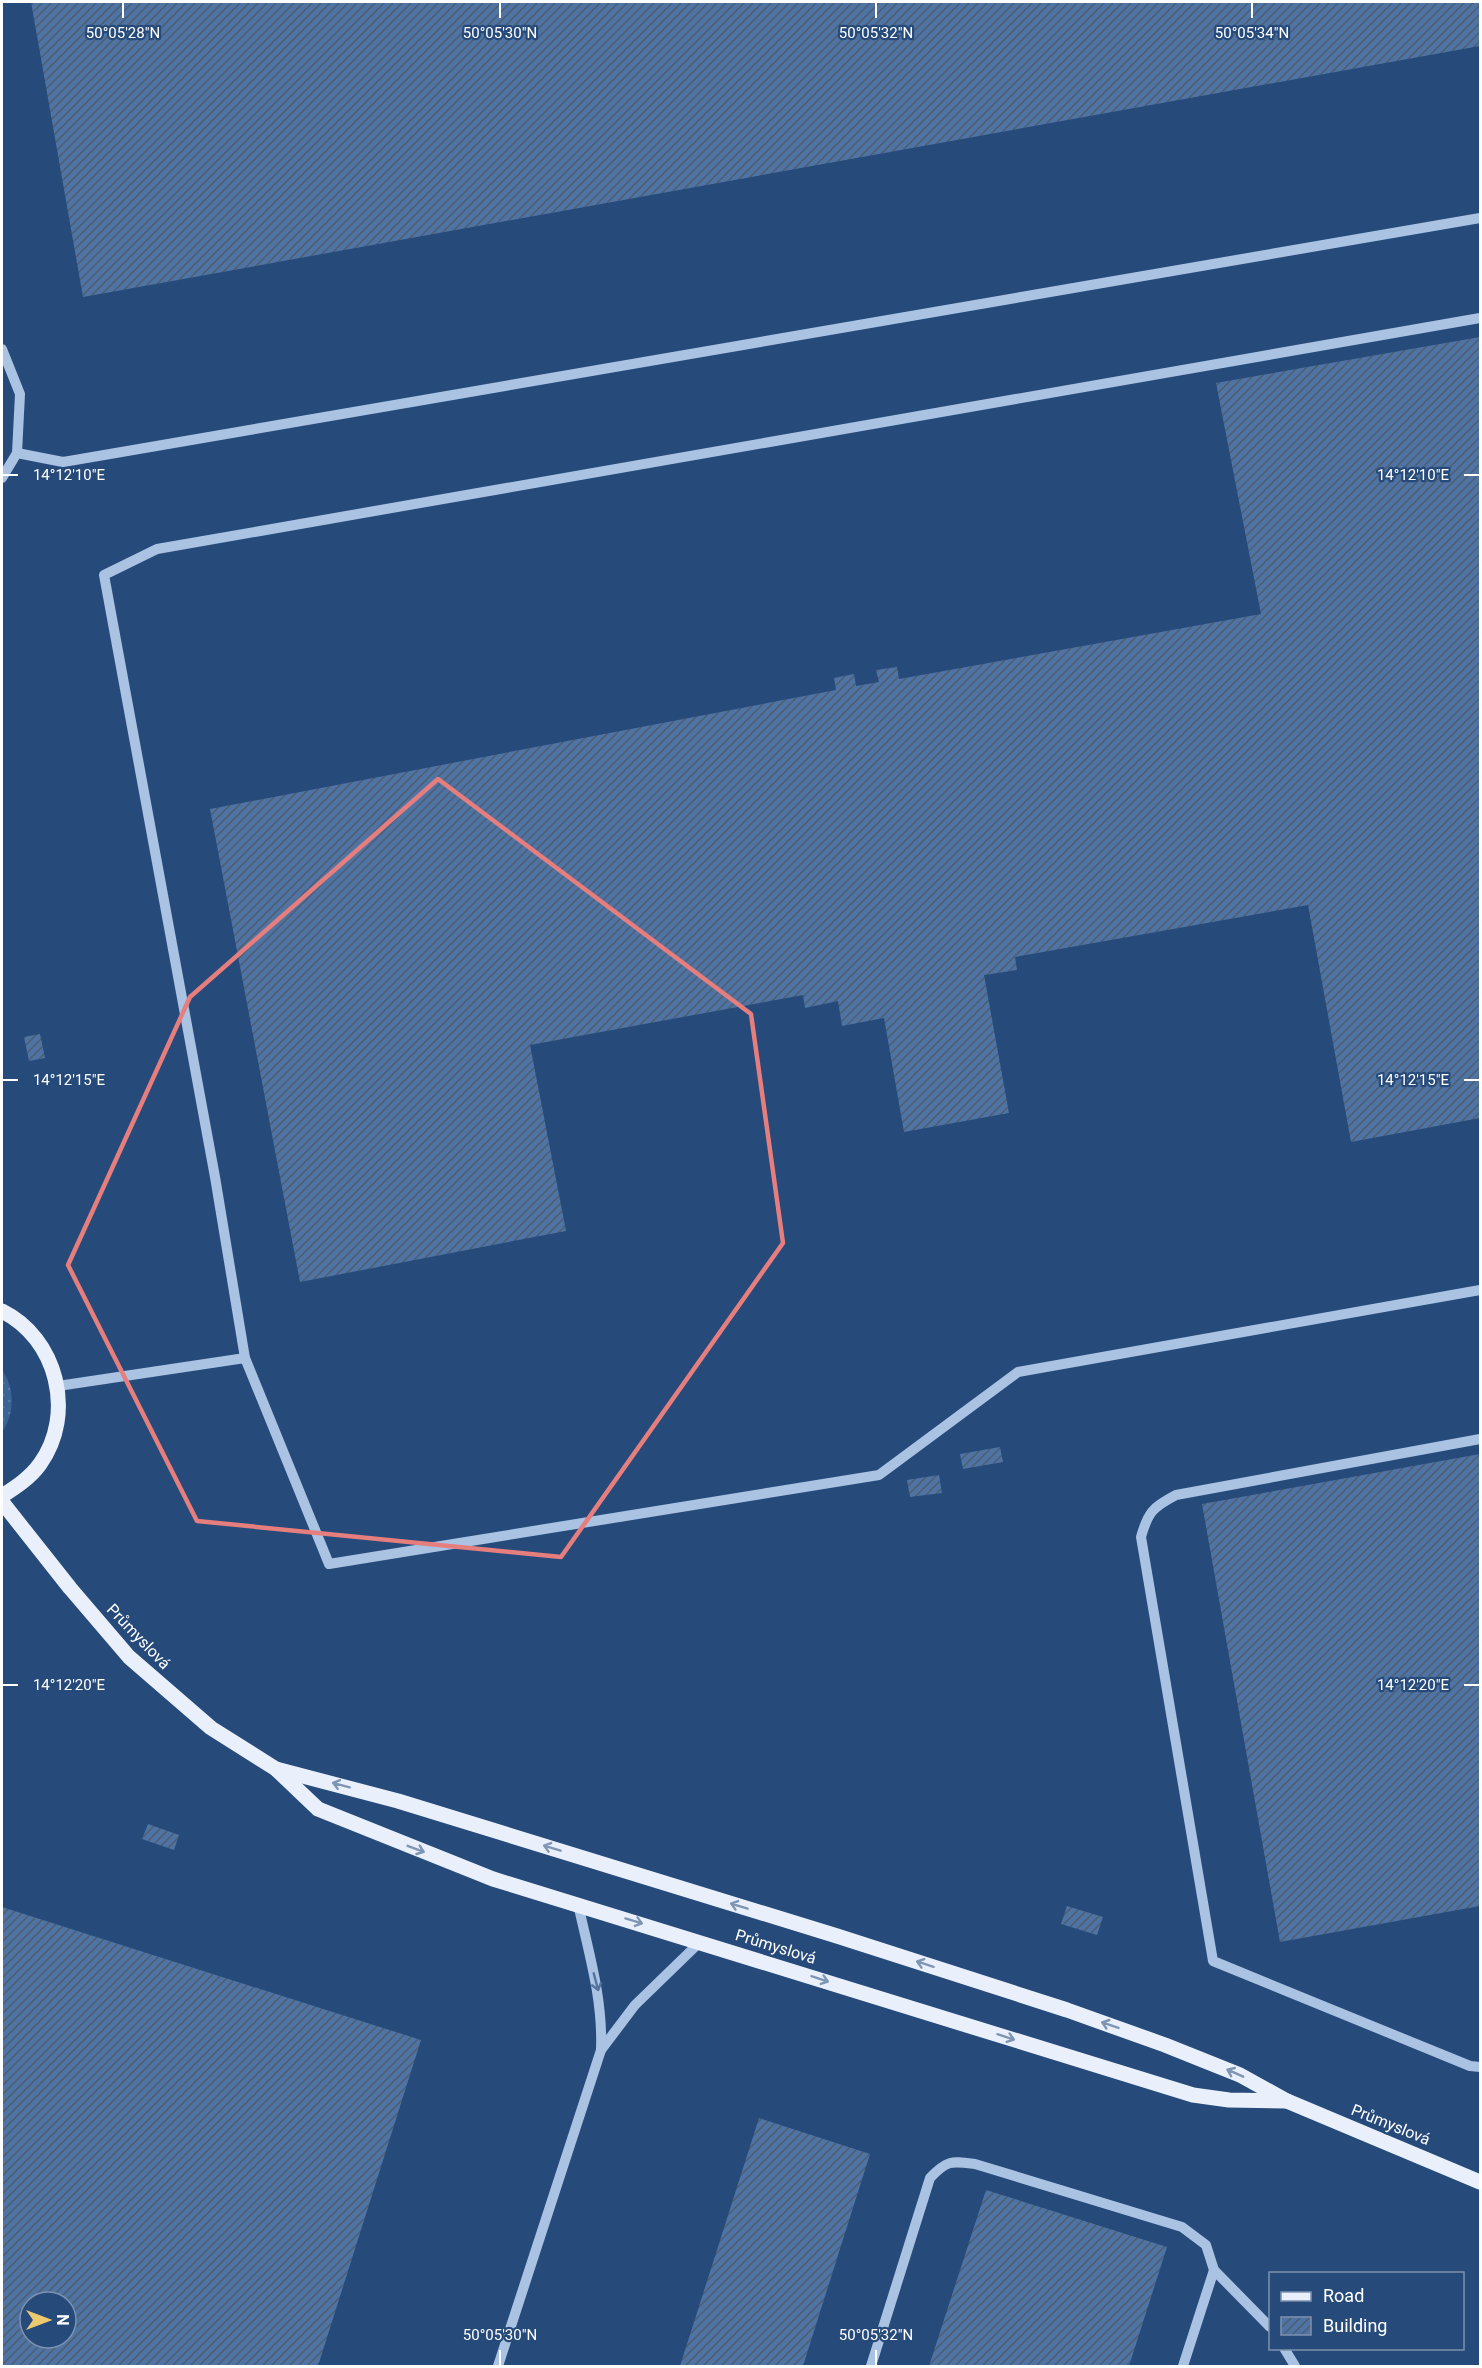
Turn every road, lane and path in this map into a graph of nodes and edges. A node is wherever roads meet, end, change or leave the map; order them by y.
1 (1480, 218) edge
2 (1480, 318) edge
3 (2, 349) edge
4 (17, 453) junction
5 (2, 478) edge
6 (1480, 1290) edge
7 (2, 1311) edge
8 (245, 1358) junction
9 (58, 1386) junction
10 (1480, 1439) edge
11 (2, 1496) edge
12 (2, 1502) edge
13 (276, 1769) junction
14 (578, 1904) junction
15 (700, 1942) junction
16 (601, 2050) junction
17 (1480, 2067) edge
18 (1287, 2101) junction
19 (1480, 2182) edge
20 (1214, 2270) junction
21 (1269, 2326) edge
22 (1285, 2350) edge
23 (498, 2367) edge
24 (871, 2367) edge
25 (1183, 2367) edge
26 (1295, 2367) edge

1 - 4 lane
2 - 8 lane
3 - 4 lane
4 - 5 lane
6 - 8 lane
7 - 9 main road
8 - 9 lane
9 - 11 main road
10 - 17 lane
12 - 13 main road, Průmyslová
13 -> 14 main road, Průmyslová
18 -> 13 main road, Průmyslová
14 -> 15 main road, Průmyslová
14 -> 16 lane
15 - 16 lane
15 -> 18 main road, Průmyslová
16 - 23 lane
18 - 19 main road, Průmyslová
20 - 21 lane
20 - 24 lane
20 - 25 lane
22 - 26 lane

